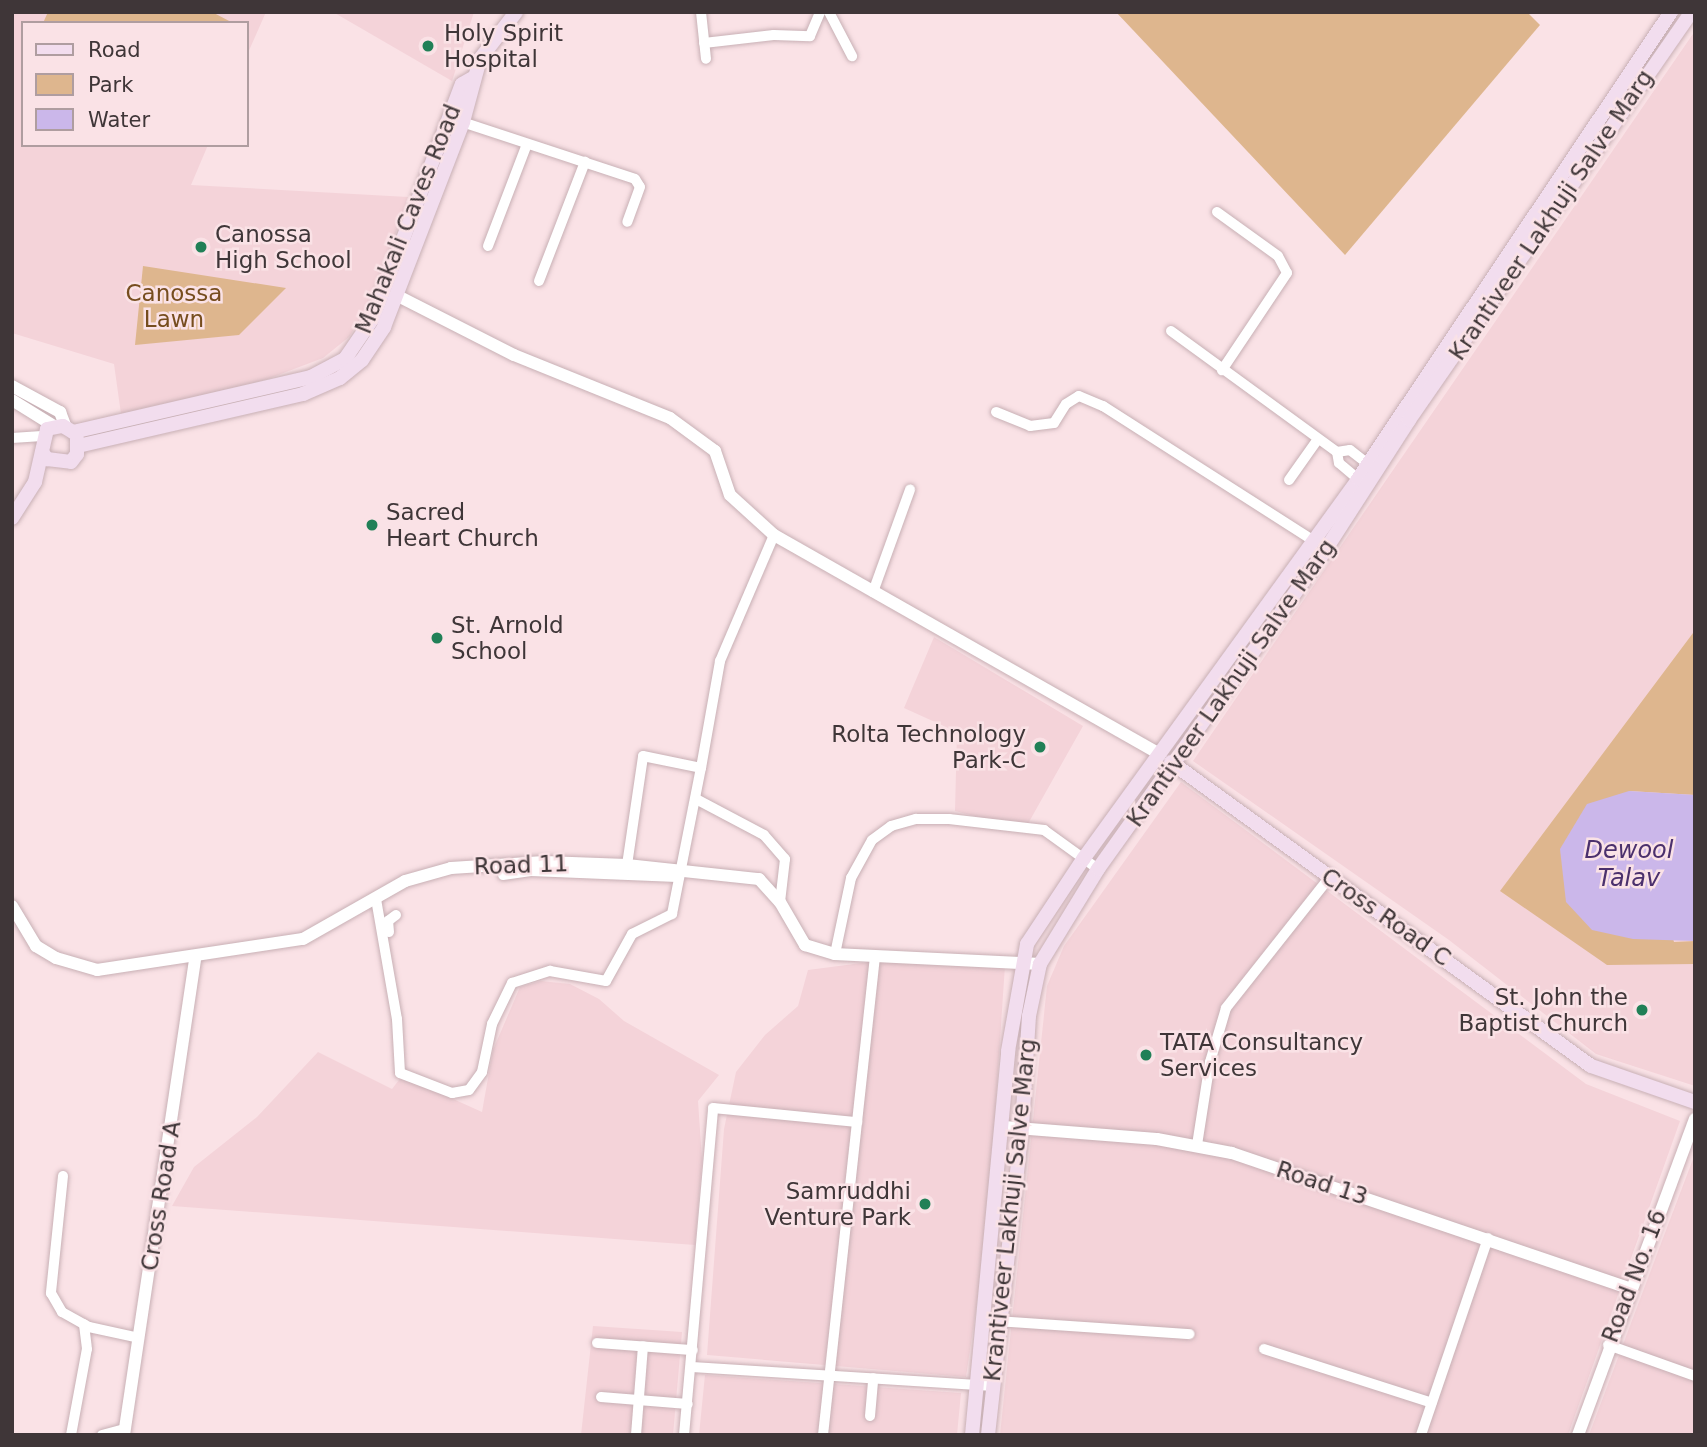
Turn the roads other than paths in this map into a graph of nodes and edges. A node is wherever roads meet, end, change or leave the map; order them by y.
1 (516, 12) edge
2 (701, 12) edge
3 (820, 12) edge
4 (829, 12) edge
5 (1671, 12) edge
6 (1692, 12) edge
7 (704, 43) junction
8 (852, 56) dead end
9 (706, 59) dead end
10 (1614, 94) junction
11 (1627, 102) junction
12 (456, 120) junction
13 (527, 144) junction
14 (585, 162) junction
15 (1217, 212) dead end
16 (628, 222) dead end
17 (488, 246) dead end
18 (539, 281) dead end
19 (396, 295) junction
20 (1171, 331) dead end
21 (1222, 370) junction
22 (12, 386) edge
23 (12, 400) edge
24 (996, 412) dead end
25 (59, 430) junction
26 (12, 438) edge
27 (1318, 439) junction
28 (78, 446) junction
29 (1337, 452) junction
30 (41, 453) junction
31 (64, 462) junction
32 (1368, 464) junction
33 (1358, 479) junction
34 (1289, 480) dead end
35 (35, 482) junction
36 (910, 490) dead end
37 (12, 518) edge
38 (774, 535) junction
39 (1314, 541) junction
40 (873, 592) junction
41 (1160, 754) junction
42 (1176, 766) junction
43 (701, 768) junction
44 (696, 799) junction
45 (1084, 858) junction
46 (627, 865) junction
47 (1098, 869) junction
48 (677, 873) junction
49 (503, 875) dead end
50 (1330, 877) junction
51 (376, 899) junction
52 (780, 902) junction
53 (12, 906) edge
54 (396, 915) dead end
55 (835, 954) junction
56 (874, 957) junction
57 (195, 958) junction
58 (1024, 960) junction
59 (1040, 964) junction
60 (398, 1020) junction
61 (1695, 1102) edge
62 (1695, 1119) edge
63 (857, 1122) junction
64 (1004, 1127) junction
65 (1022, 1127) junction
66 (1197, 1145) junction
67 (63, 1176) dead end
68 (1488, 1238) junction
69 (1629, 1288) junction
70 (984, 1320) junction
71 (1000, 1320) junction
72 (83, 1324) junction
73 (1190, 1334) dead end
74 (139, 1338) junction
75 (597, 1343) dead end
76 (1608, 1345) junction
77 (643, 1346) junction
78 (1264, 1349) dead end
79 (693, 1350) junction
80 (692, 1367) junction
81 (831, 1376) junction
82 (1695, 1376) edge
83 (873, 1378) junction
84 (978, 1385) junction
85 (993, 1386) junction
86 (601, 1397) dead end
87 (639, 1400) junction
88 (1432, 1403) junction
89 (688, 1404) junction
90 (870, 1416) dead end
91 (125, 1432) edge
92 (71, 1435) edge
93 (102, 1435) edge
94 (636, 1435) edge
95 (684, 1435) edge
96 (824, 1435) edge
97 (972, 1435) edge
98 (988, 1435) edge
99 (1421, 1435) edge
100 (1578, 1435) edge

1 - 12 main road, Mahakali Caves Road
2 - 7 street
3 - 7 street
4 - 8 street
5 - 10 main road, Krantiveer Lakhuji Salve Marg
6 - 11 main road, Krantiveer Lakhuji Salve Marg
7 - 9 street
10 - 11 main road
10 - 32 main road, Krantiveer Lakhuji Salve Marg
11 - 42 main road, Krantiveer Lakhuji Salve Marg
12 - 13 street
12 - 19 main road, Mahakali Caves Road
12 - 25 main road, Mahakali Caves Road
13 - 14 street
13 - 17 street
14 - 16 street
14 - 18 street
15 - 21 street
19 - 28 main road, Mahakali Caves Road
19 - 38 street
20 - 21 street
21 - 27 street
22 - 25 street
23 - 25 street
24 - 39 street
25 - 26 street
25 - 28 main road
25 - 30 main road
27 - 29 street
27 - 34 street
28 - 31 main road
29 - 32 street
29 - 33 street
30 - 31 main road
30 - 35 main road
31 - 35 main road
32 - 33 main road, Krantiveer Lakhuji Salve Marg
33 - 39 main road, Krantiveer Lakhuji Salve Marg
35 - 37 main road
36 - 40 street
38 - 40 street
38 - 43 street
39 - 41 main road, Krantiveer Lakhuji Salve Marg
40 - 41 street
41 - 42 main road, Cross Road C
41 - 45 main road, Krantiveer Lakhuji Salve Marg
42 - 47 main road, Krantiveer Lakhuji Salve Marg
42 - 50 main road, Cross Road C
43 - 44 street
43 - 46 street
44 - 48 street
44 - 52 street
45 - 47 street
45 - 55 street
45 - 58 main road, Krantiveer Lakhuji Salve Marg
46 - 48 street, Road 11
46 - 51 street, Road 11
47 - 59 main road, Krantiveer Lakhuji Salve Marg
48 - 49 street
48 - 52 street, Road 11
48 - 60 street
50 - 61 main road, Cross Road C
50 - 66 street
51 - 57 street, Road 11
51 - 60 street
52 - 55 street, Road 11
53 - 57 street, Road 11
54 - 60 street
55 - 56 street, Road 11
56 - 58 street, Road 11
56 - 63 street
57 - 74 street, Cross Road A
58 - 59 street, Road 11
58 - 64 main road, Krantiveer Lakhuji Salve Marg
59 - 65 main road, Krantiveer Lakhuji Salve Marg
62 - 69 street, Road No. 16
63 - 79 street
63 - 81 street
64 - 65 street, Road 13
64 - 70 main road, Krantiveer Lakhuji Salve Marg
65 - 66 street, Road 13
65 - 71 main road, Krantiveer Lakhuji Salve Marg
66 - 68 street, Road 13
67 - 72 street
68 - 69 street, Road 13
68 - 88 street
69 - 76 street, Road No. 16
70 - 71 street
70 - 84 main road, Krantiveer Lakhuji Salve Marg
71 - 73 street
71 - 85 main road, Krantiveer Lakhuji Salve Marg
72 - 74 street
72 - 92 street
74 - 91 street, Cross Road A
75 - 77 street
76 - 82 street
76 - 100 street, Road No. 16
77 - 79 street
77 - 87 street
78 - 88 street
79 - 80 street
80 - 81 street
80 - 89 street
81 - 83 street
81 - 96 street
83 - 84 street
83 - 90 street
84 - 85 street
84 - 97 main road, Krantiveer Lakhuji Salve Marg
85 - 98 main road, Krantiveer Lakhuji Salve Marg
86 - 87 street
87 - 89 street
87 - 94 street
88 - 99 street
89 - 95 street
91 - 93 street

